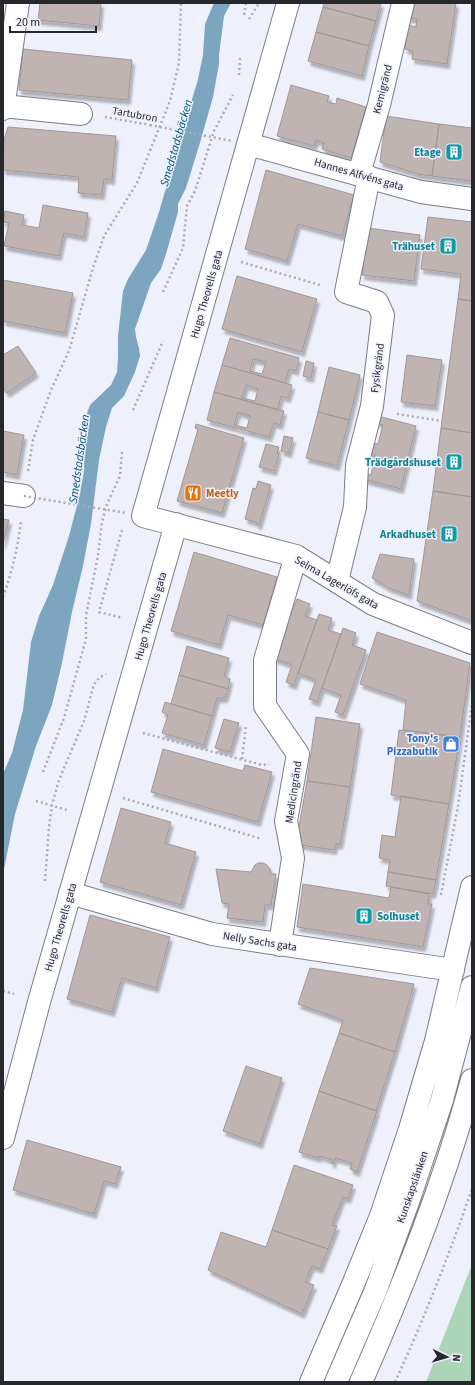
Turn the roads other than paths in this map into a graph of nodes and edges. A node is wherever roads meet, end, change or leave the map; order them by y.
1 (18, 3) edge
2 (288, 3) edge
3 (403, 3) edge
4 (3, 107) edge
5 (81, 114) road end
6 (240, 142) junction
7 (364, 175) junction
8 (472, 199) edge
9 (176, 524) junction
10 (296, 556) junction
11 (338, 581) junction
12 (472, 642) edge
13 (472, 887) edge
14 (70, 893) junction
15 (280, 945) junction
16 (453, 970) junction
17 (472, 987) edge
18 (472, 1080) edge
19 (3, 1138) edge
20 (311, 1382) edge
21 (336, 1382) edge
22 (361, 1382) edge

1 - 4 street
2 - 6 street, Hugo Theorells gata
3 - 7 street, Kemigränd
4 - 5 street
6 - 7 street, Hannes Alfvéns gata
6 - 9 street, Hugo Theorells gata
7 - 8 street, Hannes Alfvéns gata
7 - 11 street, Fysikgränd
9 - 10 street, Selma Lagerlöfs gata
9 - 14 street, Hugo Theorells gata
10 - 11 street, Selma Lagerlöfs gata
10 - 15 street, Medicingränd
11 - 12 street, Selma Lagerlöfs gata
13 - 16 street
14 - 15 street, Nelly Sachs gata
14 - 19 street, Hugo Theorells gata
15 - 16 street, Nelly Sachs gata
16 - 20 street
17 - 21 street, Kunskapslänken
18 - 22 street

